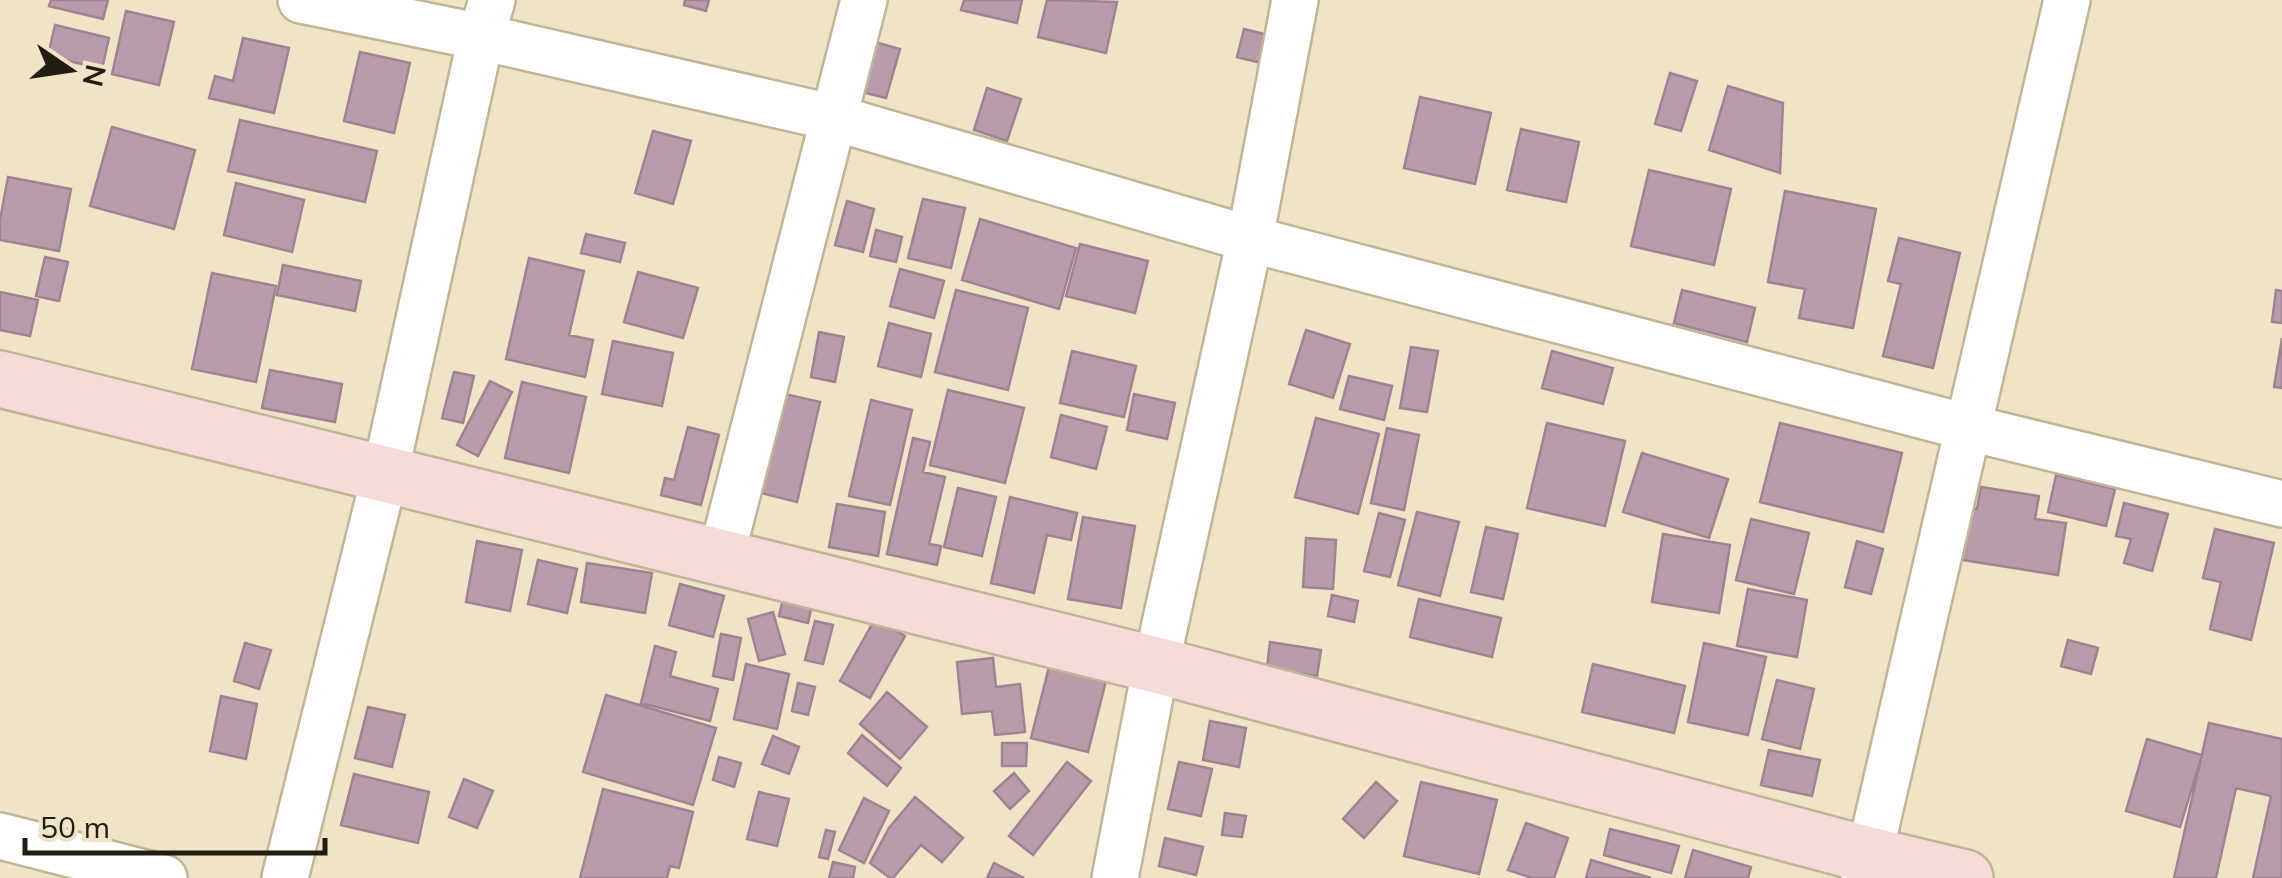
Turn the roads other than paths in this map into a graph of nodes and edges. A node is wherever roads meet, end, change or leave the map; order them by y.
1 (301, 0) edge
2 (864, 0) edge
3 (1295, 0) edge
4 (2067, 0) edge
5 (486, 19) edge
6 (835, 118) junction
7 (1250, 239) junction
8 (0, 379) edge
9 (1966, 427) junction
10 (385, 474) junction
11 (2282, 504) edge
12 (721, 558) junction
13 (1156, 664) junction
14 (0, 836) edge
15 (1867, 867) edge
16 (164, 878) edge
17 (285, 878) edge
18 (1115, 878) edge
19 (1966, 878) edge

1 - 5 street
2 - 6 street
3 - 7 street
4 - 9 street
5 - 6 street
5 - 10 street
6 - 7 street
6 - 12 street
7 - 9 street
7 - 13 street
8 - 10 street
9 - 11 street
9 - 15 street
10 - 12 street
10 - 17 street
12 - 13 street
13 - 15 street
13 - 18 street
14 - 16 street
15 - 19 street

